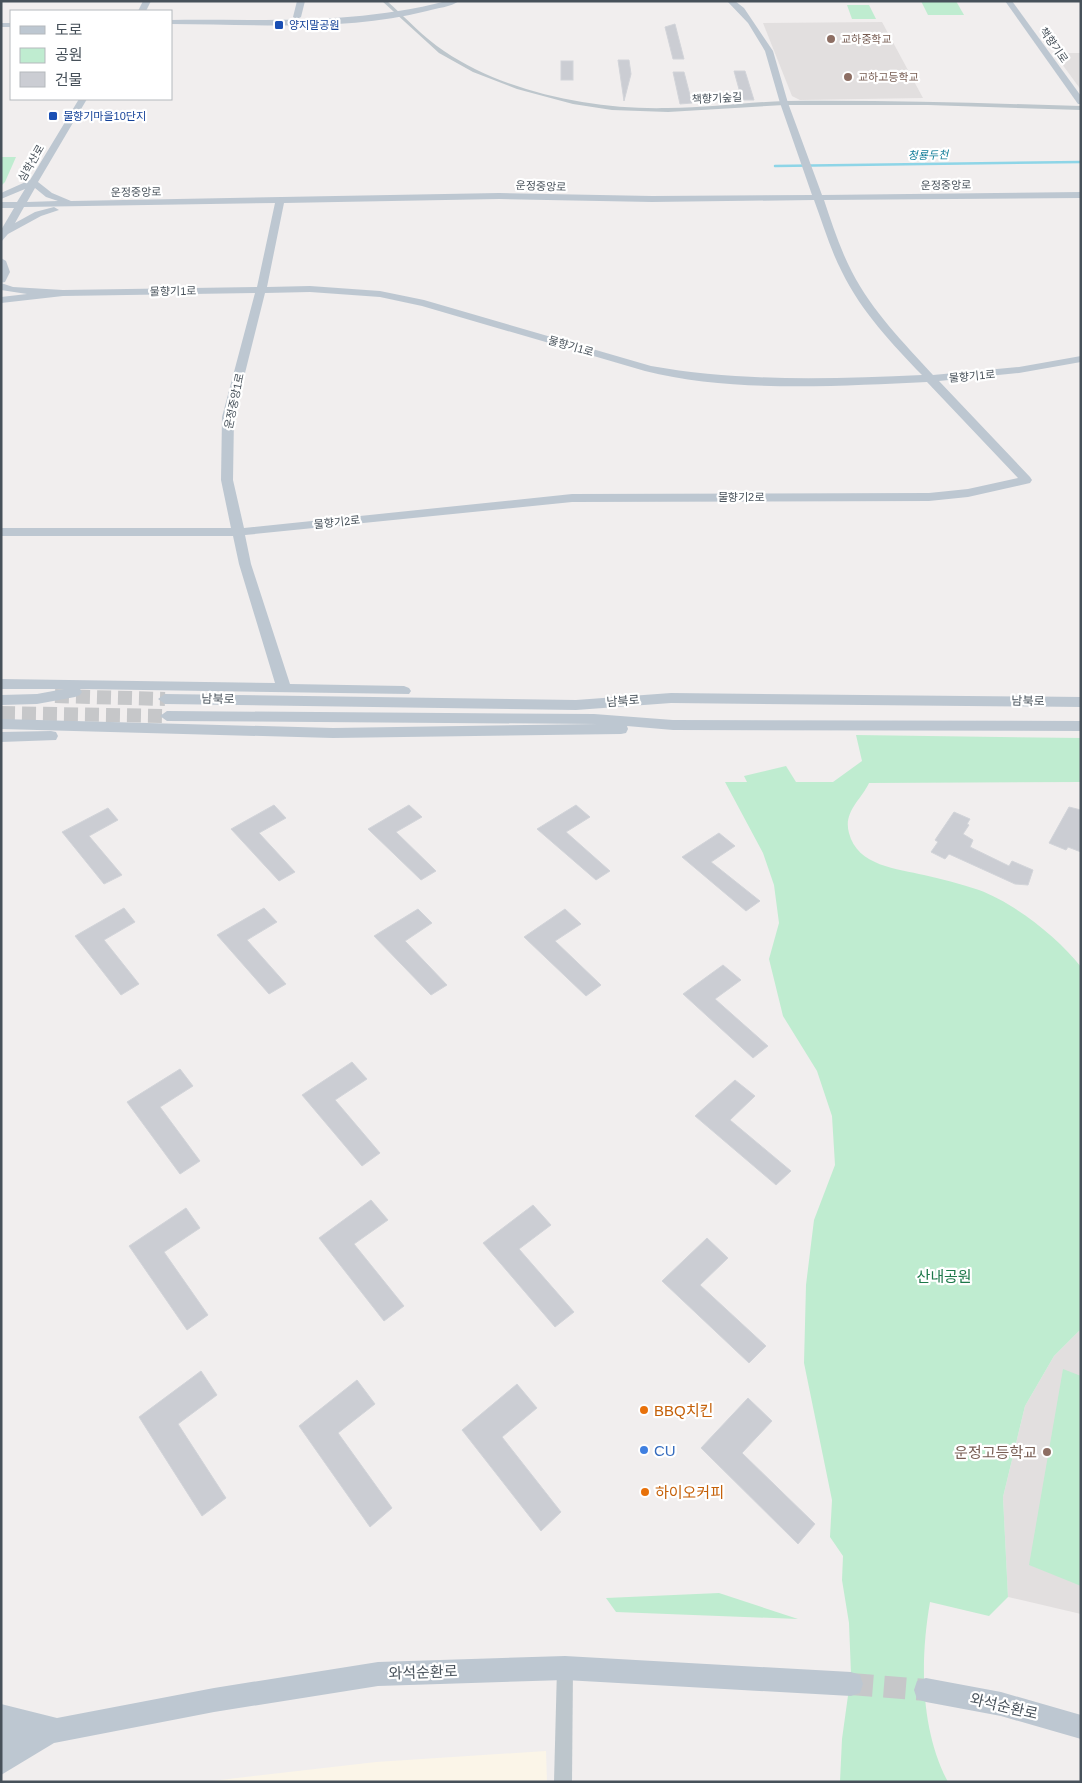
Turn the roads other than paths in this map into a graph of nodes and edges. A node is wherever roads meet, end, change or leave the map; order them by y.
1 (301, 1) edge
2 (384, 1) edge
3 (456, 1) edge
4 (730, 1) edge
5 (1008, 1) edge
6 (397, 15) junction
7 (296, 17) dead end
8 (172, 22) edge
9 (82, 100) edge
10 (1081, 102) edge
11 (784, 104) junction
12 (1081, 108) edge
13 (814, 181) joint
14 (33, 182) junction
15 (1081, 195) edge
16 (1, 196) edge
17 (818, 198) junction
18 (280, 200) junction
19 (1, 205) edge
20 (20, 205) junction
21 (81, 205) junction
22 (3, 233) edge
23 (1, 261) edge
24 (1, 280) edge
25 (1, 286) edge
26 (261, 290) junction
27 (63, 293) junction
28 (1, 300) edge
29 (1081, 359) edge
30 (931, 378) junction
31 (1, 532) edge
32 (238, 532) junction
33 (1, 684) edge
34 (135, 685) junction
35 (284, 688) junction
36 (671, 698) junction
37 (165, 699) tunnel mouth
38 (1, 700) edge
39 (1081, 702) edge
40 (167, 716) tunnel mouth
41 (5, 723) edge
42 (673, 725) junction
43 (1081, 726) edge
44 (269, 730) junction
45 (1, 737) edge
46 (565, 1668) junction
47 (850, 1684) tunnel mouth
48 (926, 1690) tunnel mouth
49 (1, 1716) edge
50 (1081, 1727) edge
51 (58, 1729) junction
52 (1, 1741) edge
53 (1, 1763) edge
54 (563, 1782) edge

1 - 7 street
2 - 6 street, 책향기숲길
3 - 6 street
4 - 11 street
5 - 10 street, 책향기로
6 - 8 street
6 - 11 street, 책향기숲길
9 - 14 street, 심학산로
11 - 12 street, 책향기숲길
11 - 13 street, 물향기2로
13 - 17 street, 물향기2로
14 - 16 street
14 - 20 street, 심학산로
14 - 21 street
15 - 17 street, 운정중앙로
17 - 18 street, 운정중앙로
17 - 30 street, 물향기2로
18 - 21 street, 운정중앙로
18 - 26 street, 운정중앙1로
19 - 20 street, 운정중앙로
20 - 21 street, 운정중앙로
20 - 22 street, 심학산로
21 - 22 street
23 - 24 street
25 - 27 street
26 - 27 street, 물향기1로
26 - 30 street, 물향기1로
26 - 32 street, 운정중앙1로
27 - 28 street
29 - 30 street, 물향기1로
30 - 32 street, 물향기2로
31 - 32 street, 물향기2로
32 - 35 street, 운정중앙1로
33 - 34 street
34 - 35 street
34 - 38 street
35 - 36 street
36 - 37 street, 남북로
36 - 39 street, 남북로
40 - 42 street, 남북로
41 - 44 street
42 - 43 street, 남북로
42 - 44 street
44 - 45 street
46 - 47 street, 와석순환로
46 - 51 street, 와석순환로
46 - 54 street
48 - 50 street, 와석순환로
49 - 51 street
51 - 52 street, 와석순환로
51 - 53 street

